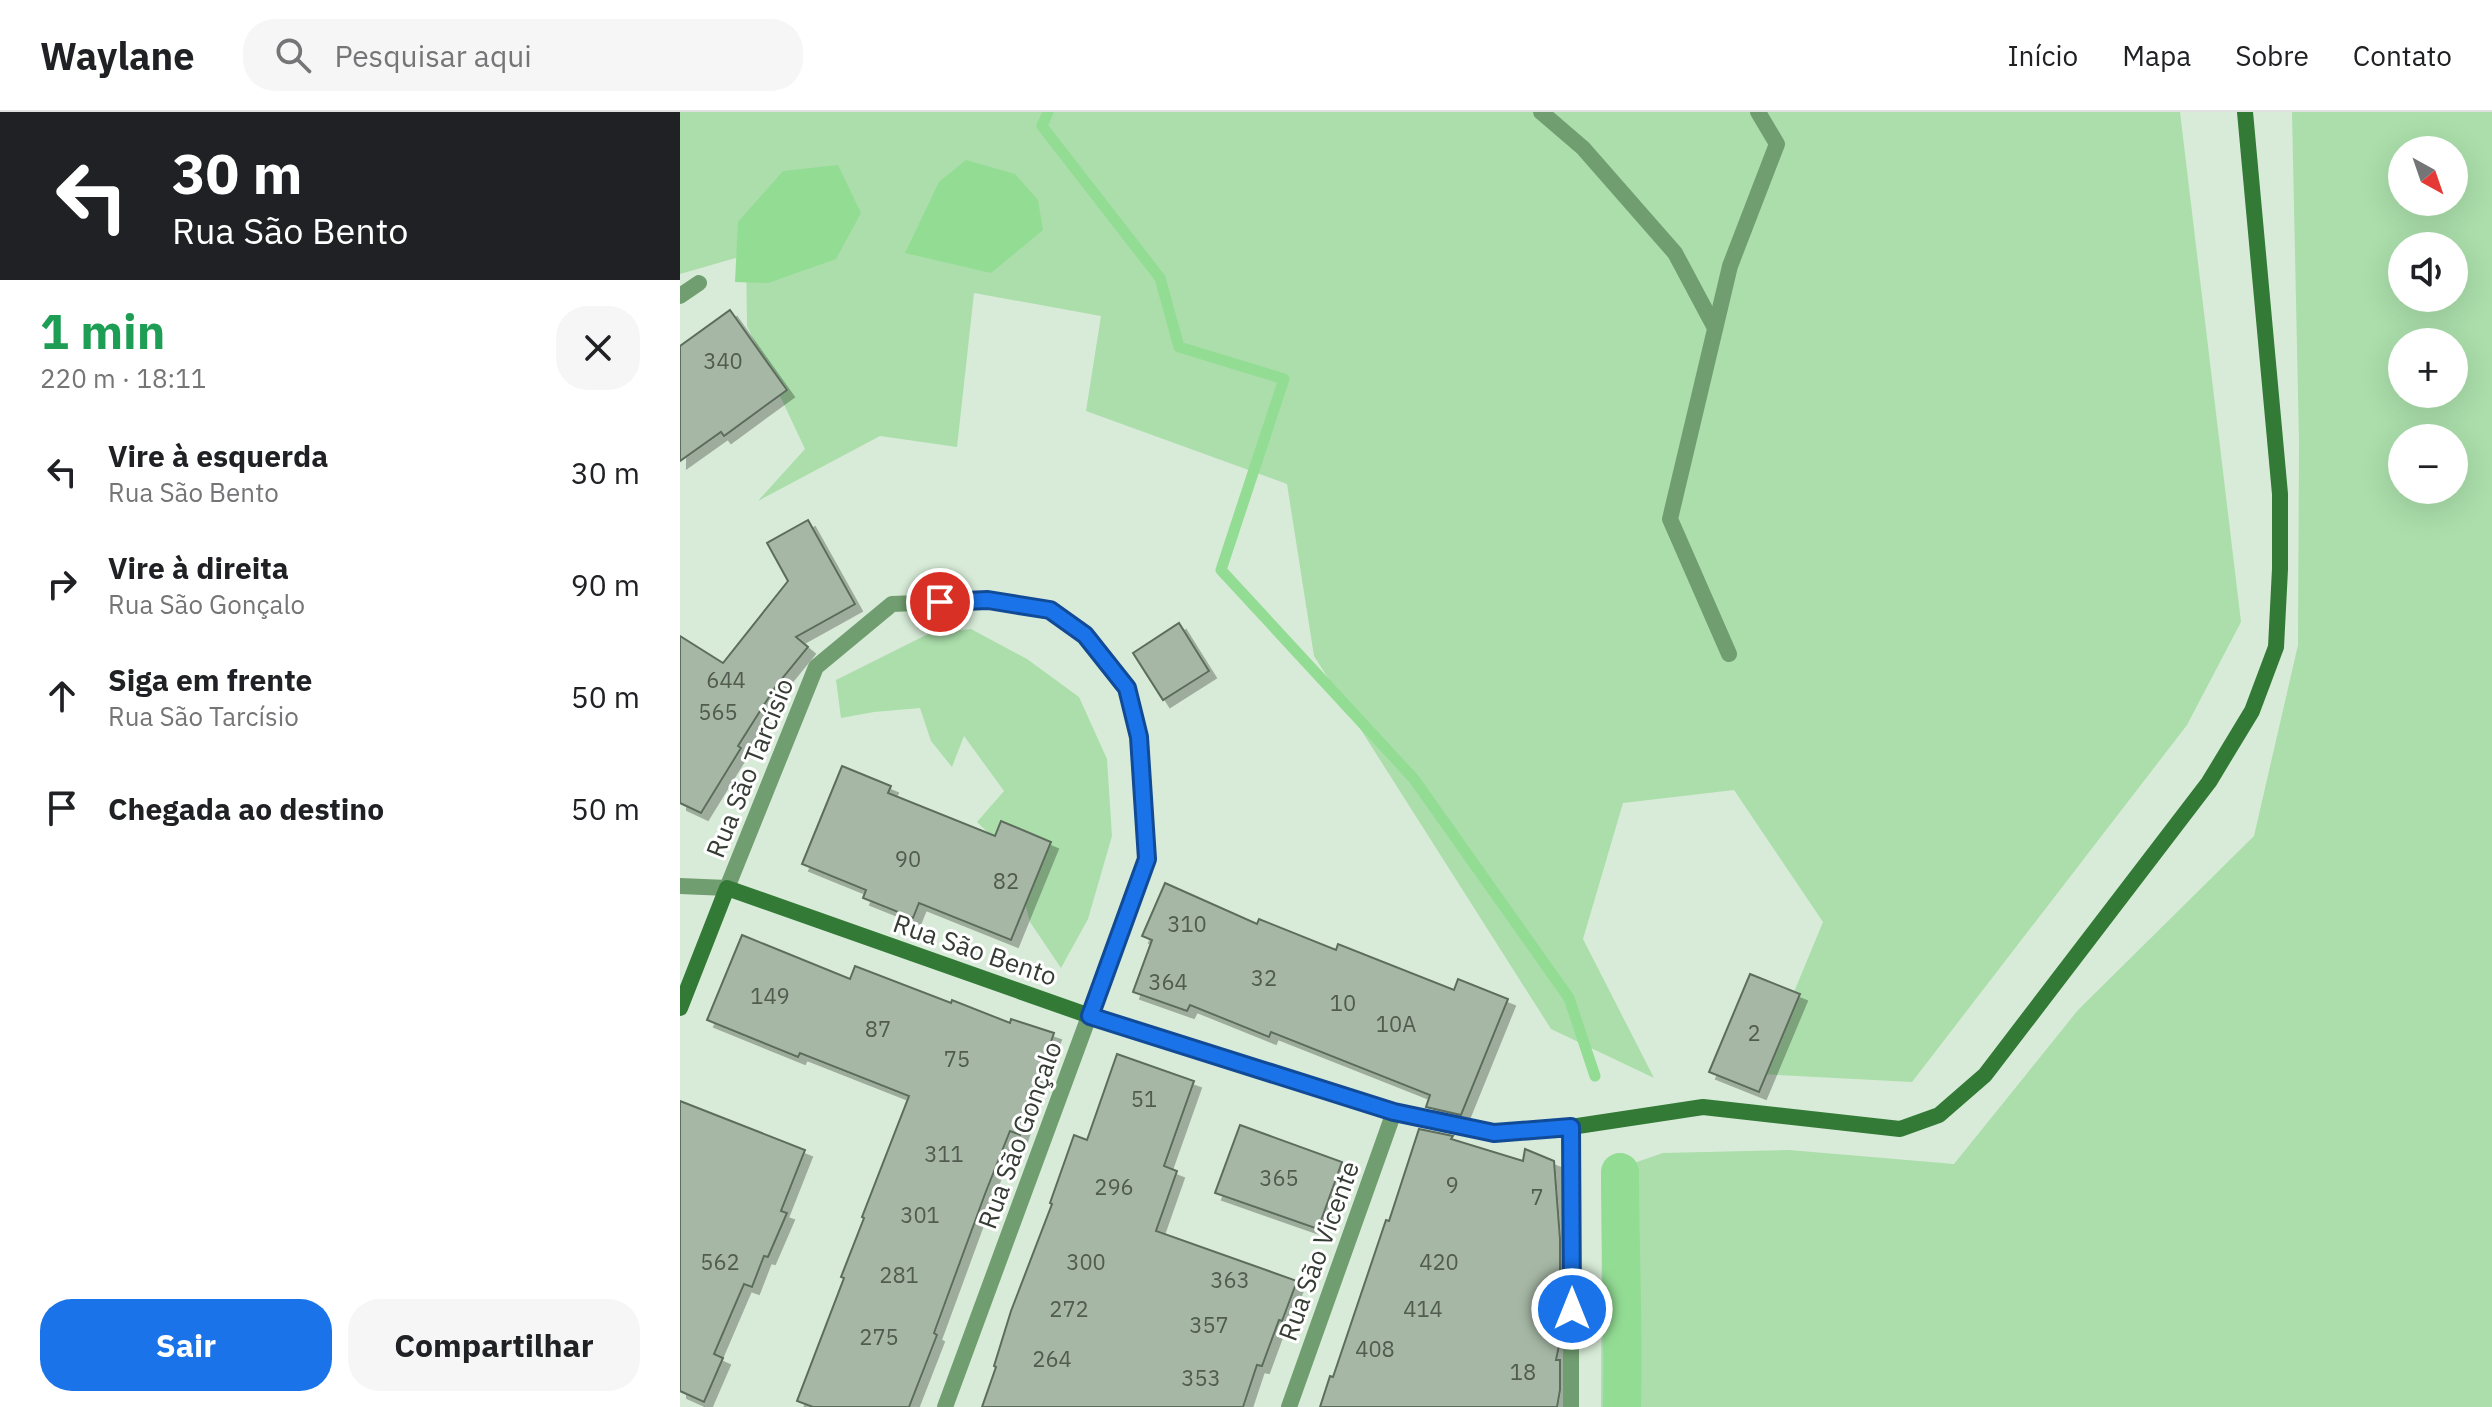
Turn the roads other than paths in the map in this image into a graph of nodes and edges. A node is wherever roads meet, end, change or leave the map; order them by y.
1 (1541, 112) edge
2 (1758, 112) edge
3 (2245, 112) edge
4 (699, 283) dead end
5 (680, 296) edge
6 (1715, 328) junction
7 (1729, 654) dead end
8 (1139, 737) joint
9 (680, 886) edge
10 (727, 888) junction
11 (680, 1008) edge
12 (1090, 1016) junction
13 (1394, 1112) junction
14 (1571, 1127) junction
15 (945, 1407) edge
16 (1289, 1407) edge
17 (1571, 1407) edge

1 - 6 street
2 - 6 street
3 - 14 street, Rua São Bento
4 - 5 street
6 - 7 street
8 - 10 street, Rua São Tarcísio
8 - 12 street, Rua São Gonçalo
9 - 10 street, Rua São Bento
10 - 11 street, Rua São Tarcísio
10 - 12 street, Rua São Bento
12 - 13 street, Rua São Bento
12 - 15 street, Rua São Gonçalo
13 - 14 street, Rua São Bento
13 - 16 street, Rua São Vicente
14 - 17 street

